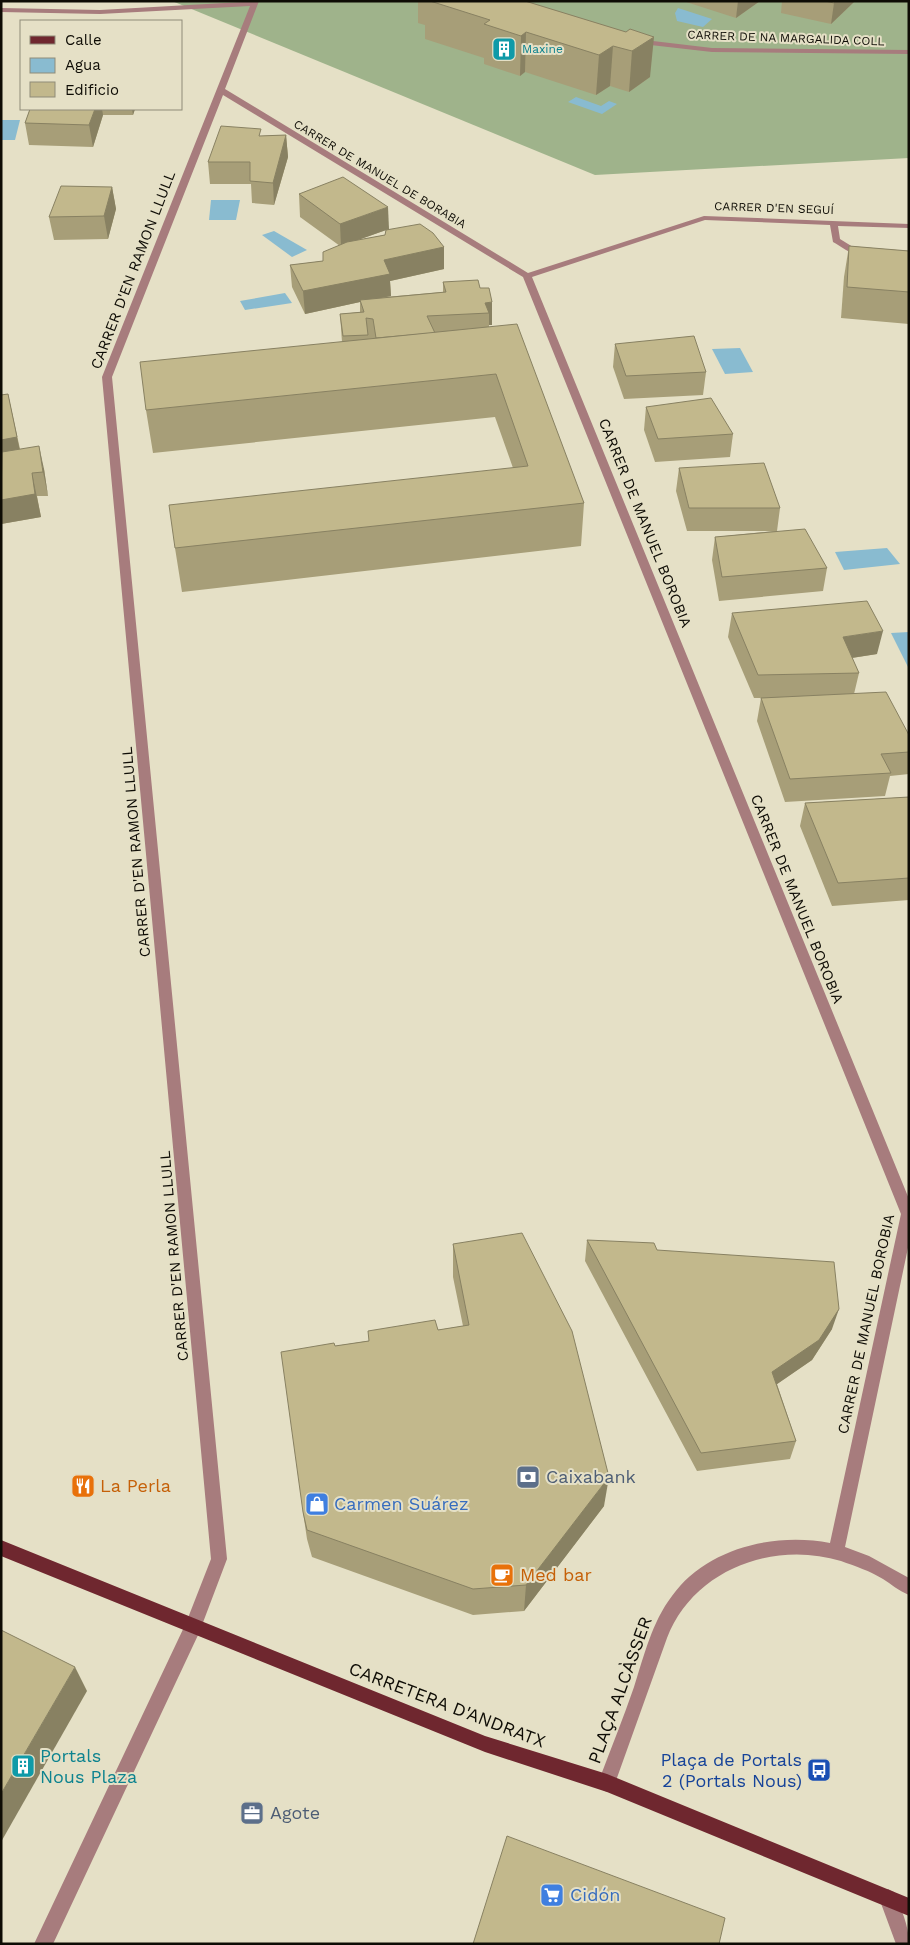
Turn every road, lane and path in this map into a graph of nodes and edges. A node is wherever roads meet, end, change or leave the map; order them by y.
1 (256, 2) edge
2 (1, 10) edge
3 (626, 39) edge
4 (909, 52) edge
5 (222, 91) junction
6 (834, 223) junction
7 (909, 226) edge
8 (876, 257) edge
9 (527, 276) junction
10 (1, 1548) edge
11 (836, 1551) junction
12 (909, 1587) edge
13 (193, 1627) junction
14 (607, 1783) junction
15 (888, 1898) junction
16 (909, 1907) edge
17 (43, 1944) edge
18 (904, 1944) edge

1 - 2 street
1 - 5 street, CARRER D'EN RAMON LLULL
3 - 4 street, CARRER DE NA MARGALIDA COLL
5 - 9 street, CARRER DE MANUEL DE BORABIA
5 - 13 street, CARRER D'EN RAMON LLULL
6 - 7 street, CARRER D'EN SEGUÍ
6 - 8 street
6 - 9 street, CARRER D'EN SEGUÍ
9 - 11 street, CARRER DE MANUEL BOROBIA
10 - 13 main road, CARRETERA D'ANDRATX
11 - 12 street, PLAÇA ALCÀSSER
11 - 14 street, PLAÇA ALCÀSSER
13 - 14 main road, CARRETERA D'ANDRATX
13 - 17 street, CARRER D'EN RAMON LLULL
14 - 15 main road, CARRETERA D'ANDRATX
15 - 16 main road, CARRETERA D'ANDRATX
15 - 18 street

